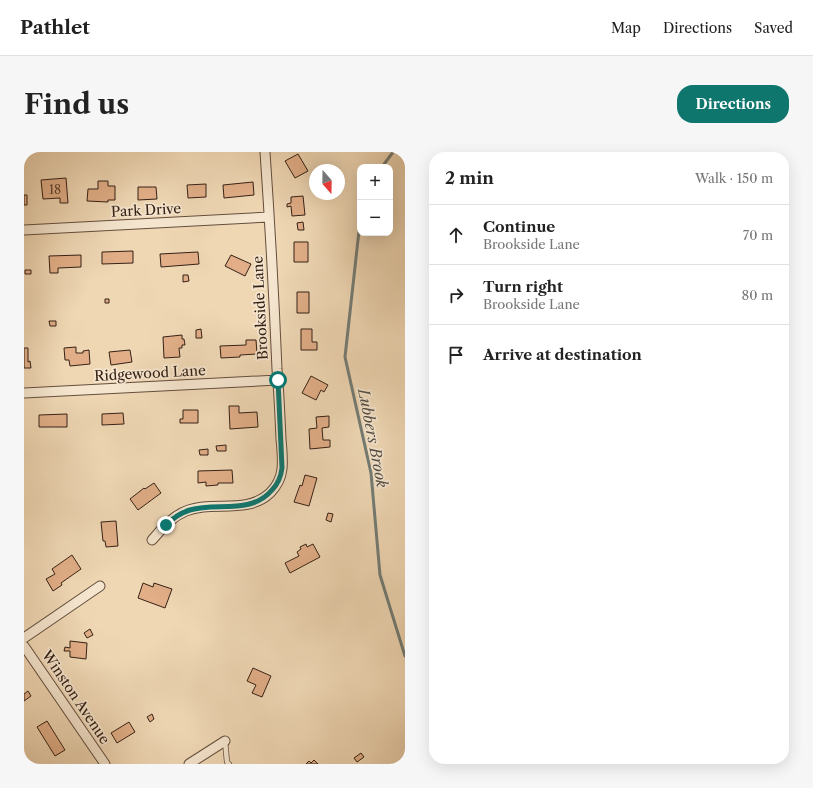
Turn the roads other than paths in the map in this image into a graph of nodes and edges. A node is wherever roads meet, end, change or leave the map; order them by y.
1 (265, 152) edge
2 (269, 217) junction
3 (24, 230) edge
4 (278, 380) junction
5 (24, 393) edge
6 (152, 540) dead end
7 (100, 586) dead end
8 (24, 638) edge
9 (24, 646) edge
10 (225, 741) joint
11 (105, 764) edge
12 (189, 764) edge
13 (229, 764) edge

1 - 2 street, Brookside Lane
2 - 3 street, Park Drive
2 - 4 street, Brookside Lane
4 - 5 street, Ridgewood Lane
4 - 6 street, Brookside Lane
7 - 8 street
9 - 11 street, Winston Avenue
10 - 12 street
10 - 13 lane

